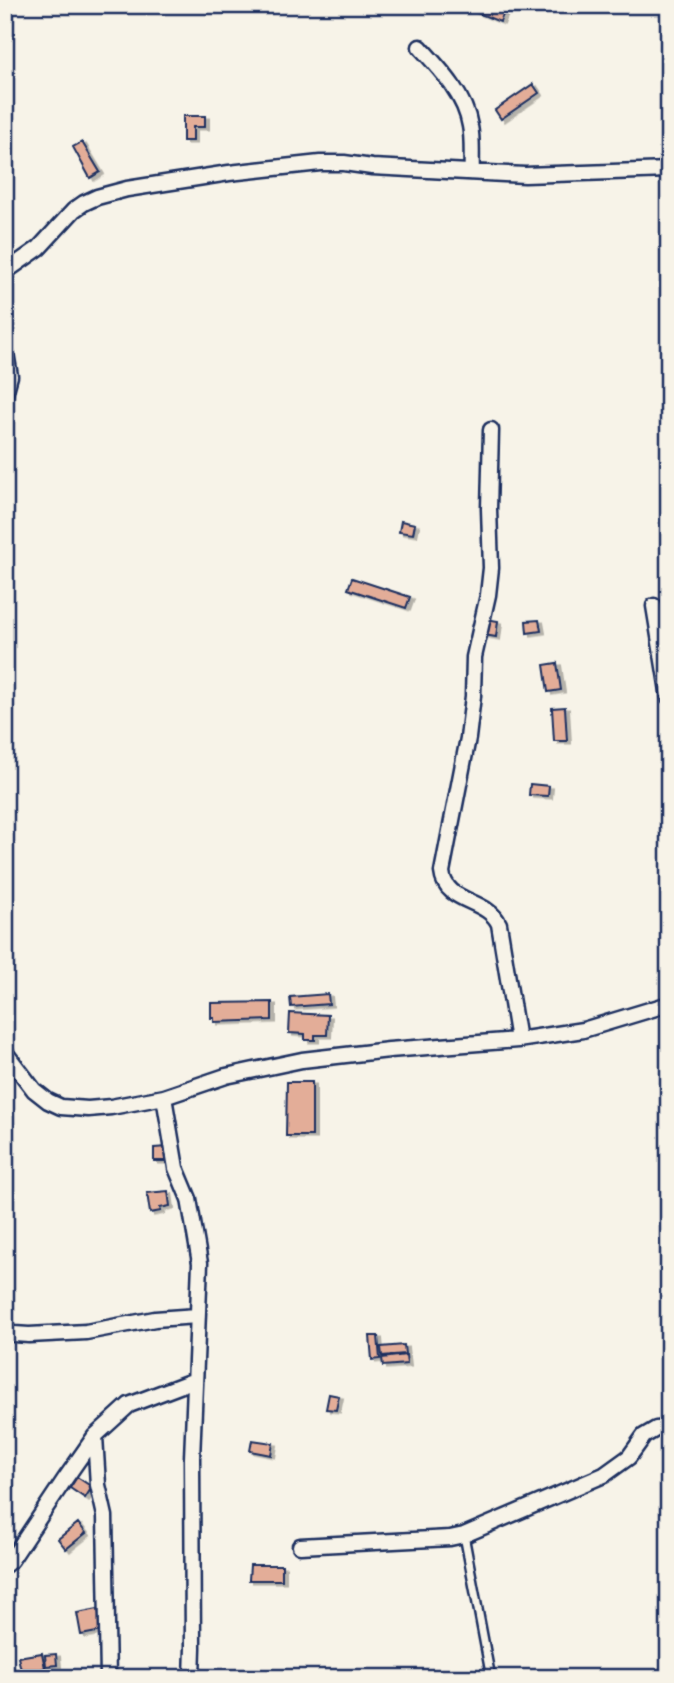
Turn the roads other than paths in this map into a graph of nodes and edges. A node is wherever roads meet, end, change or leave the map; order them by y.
1 (420, 47) dead end
2 (669, 170) edge
3 (472, 171) junction
4 (5, 272) edge
5 (5, 347) edge
6 (5, 394) edge
7 (491, 430) dead end
8 (654, 606) dead end
9 (669, 697) edge
10 (669, 1004) edge
11 (519, 1040) junction
12 (5, 1052) edge
13 (164, 1097) junction
14 (197, 1316) junction
15 (5, 1332) edge
16 (195, 1380) junction
17 (669, 1428) edge
18 (95, 1436) junction
19 (464, 1535) junction
20 (300, 1546) dead end
21 (5, 1565) edge
22 (108, 1678) edge
23 (192, 1678) edge
24 (491, 1678) edge

1 - 3 street
2 - 3 street
3 - 4 street
5 - 6 street
7 - 11 street
8 - 9 street
10 - 11 street
11 - 13 street
12 - 13 street
13 - 14 street
14 - 15 street
14 - 16 street
16 - 18 street
16 - 23 street
17 - 19 street
18 - 21 street
18 - 22 street
19 - 20 street
19 - 24 lane

